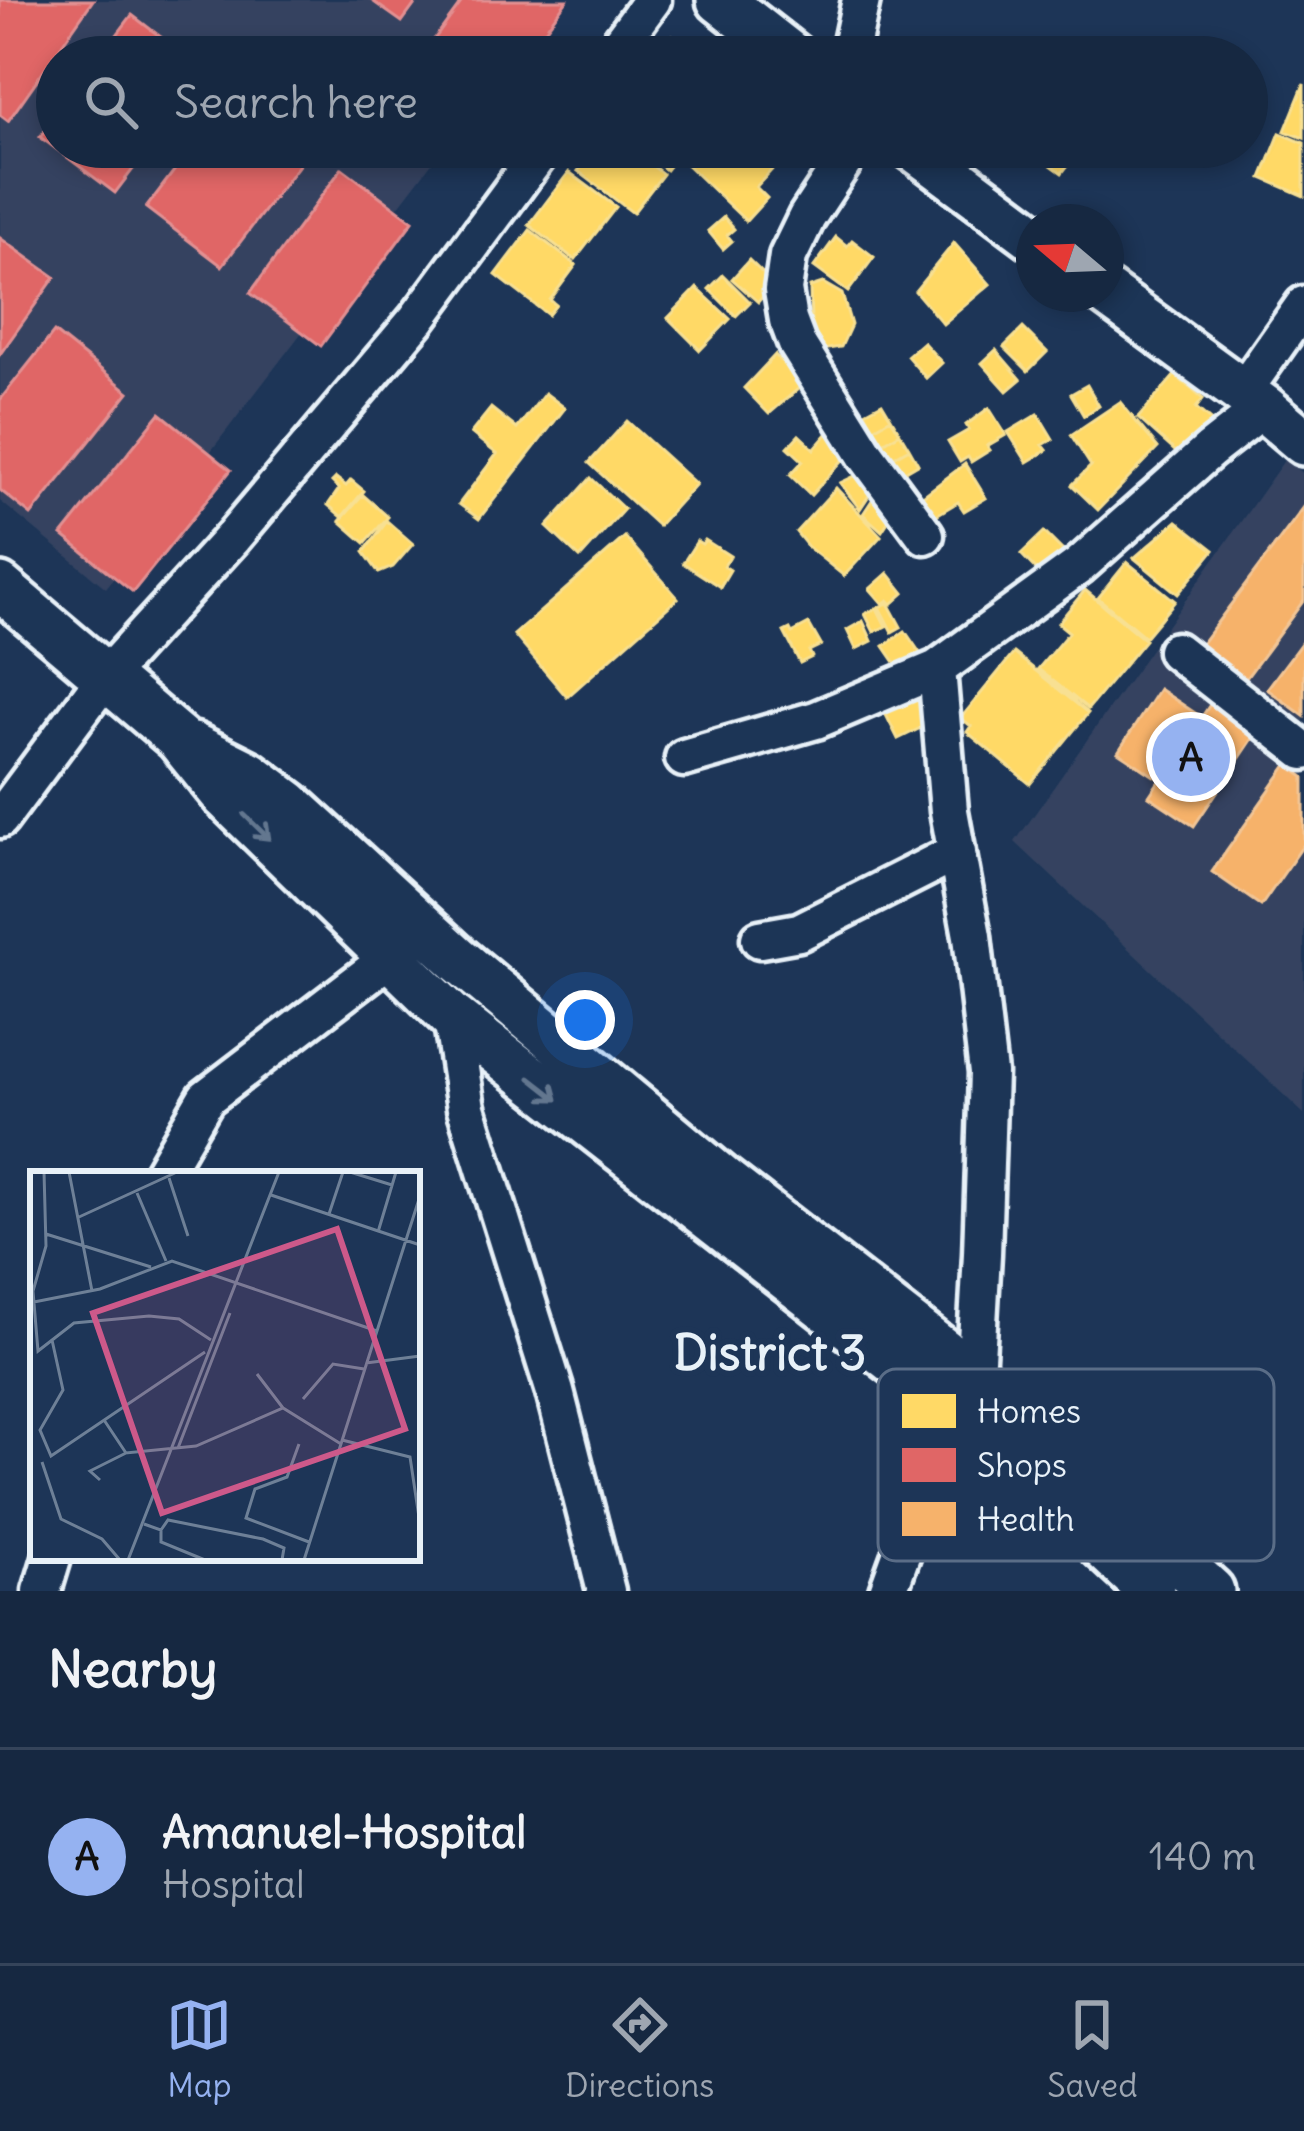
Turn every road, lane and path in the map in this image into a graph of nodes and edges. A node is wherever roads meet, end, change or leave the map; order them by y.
1 (652, 0) edge
2 (720, 0) edge
3 (861, 0) edge
4 (625, 36) edge
5 (766, 36) edge
6 (853, 36) edge
7 (528, 168) edge
8 (839, 168) edge
9 (941, 168) edge
10 (1016, 224) edge
11 (1304, 305) edge
12 (1124, 306) edge
13 (1253, 400) junction
14 (1304, 442) edge
15 (925, 535) dead end
16 (0, 566) edge
17 (0, 587) edge
18 (1176, 651) dead end
19 (112, 669) junction
20 (937, 669) junction
21 (179, 739) junction
22 (1304, 751) edge
23 (684, 758) dead end
24 (249, 774) junction
25 (0, 819) edge
26 (957, 852) junction
27 (760, 939) dead end
28 (392, 956) junction
29 (452, 1017) junction
30 (164, 1171) edge
31 (933, 1369) edge
32 (938, 1369) edge
33 (966, 1369) edge
34 (51, 1561) edge
35 (899, 1561) edge
36 (1123, 1561) edge
37 (1174, 1561) edge
38 (42, 1591) edge
39 (606, 1591) edge
40 (888, 1591) edge
41 (1151, 1591) edge
42 (1211, 1591) edge

1 - 4 street
2 - 5 main road
3 - 6 street
7 - 19 street
8 - 15 street
9 - 10 main road
11 - 13 street
12 - 13 main road
13 - 14 main road
13 - 20 street
16 - 19 main road
17 - 19 main road
18 - 22 street
19 - 21 main road
19 - 24 main road
19 - 25 street
20 - 23 street
20 - 26 street
21 - 24 main road
21 -> 28 main road
24 - 32 main road
26 - 27 street
26 - 33 street
28 - 29 main road
28 - 30 street
29 -> 31 main road
29 - 39 street
34 - 38 street
35 - 40 street
36 - 41 main road
37 - 42 main road

